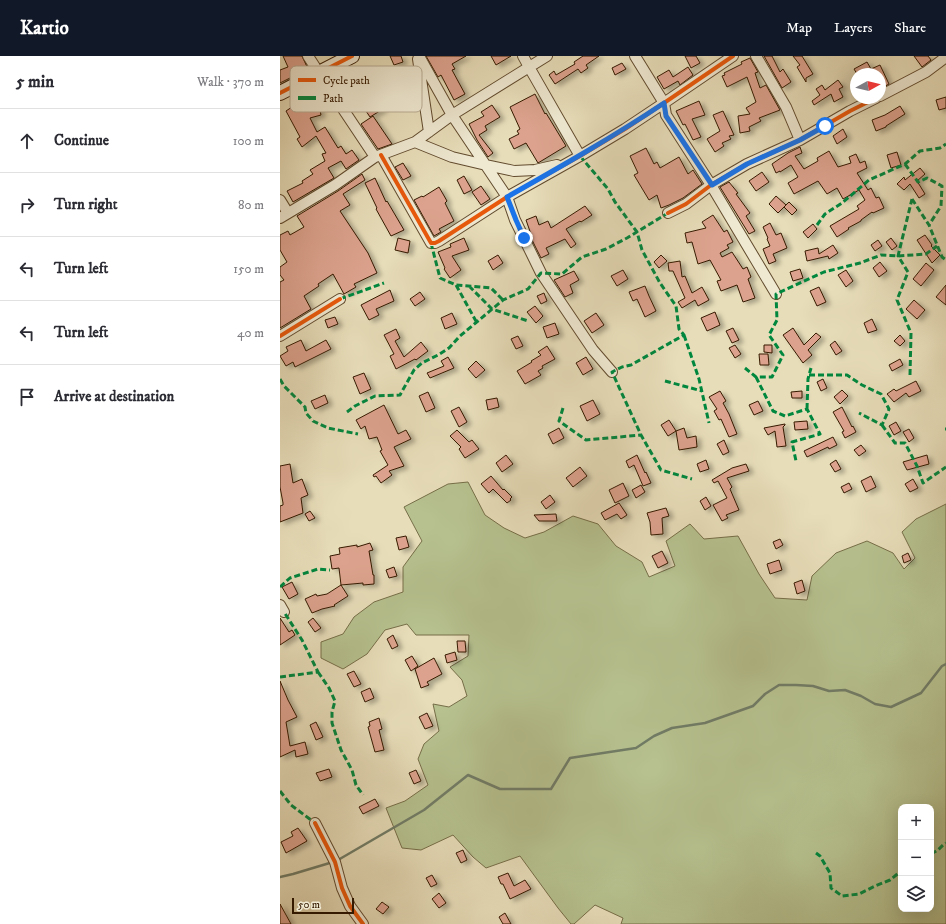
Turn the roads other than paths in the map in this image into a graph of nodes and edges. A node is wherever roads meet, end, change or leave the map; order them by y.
1 (308, 56) edge
2 (352, 56) edge
3 (418, 56) edge
4 (523, 56) edge
5 (547, 56) edge
6 (635, 56) edge
7 (733, 56) edge
8 (756, 56) edge
9 (946, 57) edge
10 (314, 66) edge
11 (333, 66) edge
12 (419, 66) edge
13 (529, 67) junction
14 (422, 84) edge
15 (290, 88) edge
16 (280, 93) edge
17 (886, 93) edge
18 (664, 103) junction
19 (864, 104) edge
20 (347, 112) edge
21 (452, 115) junction
22 (429, 132) junction
23 (800, 140) junction
24 (415, 142) junction
25 (378, 156) junction
26 (580, 156) junction
27 (568, 163) junction
28 (486, 166) junction
29 (712, 185) junction
30 (507, 197) junction
31 (280, 200) edge
32 (668, 213) dead end
33 (284, 215) edge
34 (776, 294) dead end
35 (340, 299) dead end
36 (280, 336) edge
37 (612, 372) dead end
38 (315, 823) dead end
39 (363, 924) edge

1 - 10 street
2 - 11 street
3 - 12 street
3 - 21 street
4 - 13 street
5 - 13 street
6 - 18 street
7 - 18 street
8 - 23 street
9 - 17 street
13 - 21 street
13 - 26 street
14 - 22 street
15 - 16 street
18 - 26 street
18 - 29 street
19 - 23 street
20 - 25 street
21 - 22 street
21 - 28 street
22 - 24 street
23 - 29 street
24 - 25 street
24 - 28 street
25 - 30 street
25 - 33 street
26 - 27 street
27 - 28 street
27 - 30 street
28 - 30 street
29 - 32 street
29 - 34 street
30 - 37 street
31 - 33 street
35 - 36 street
38 - 39 street

